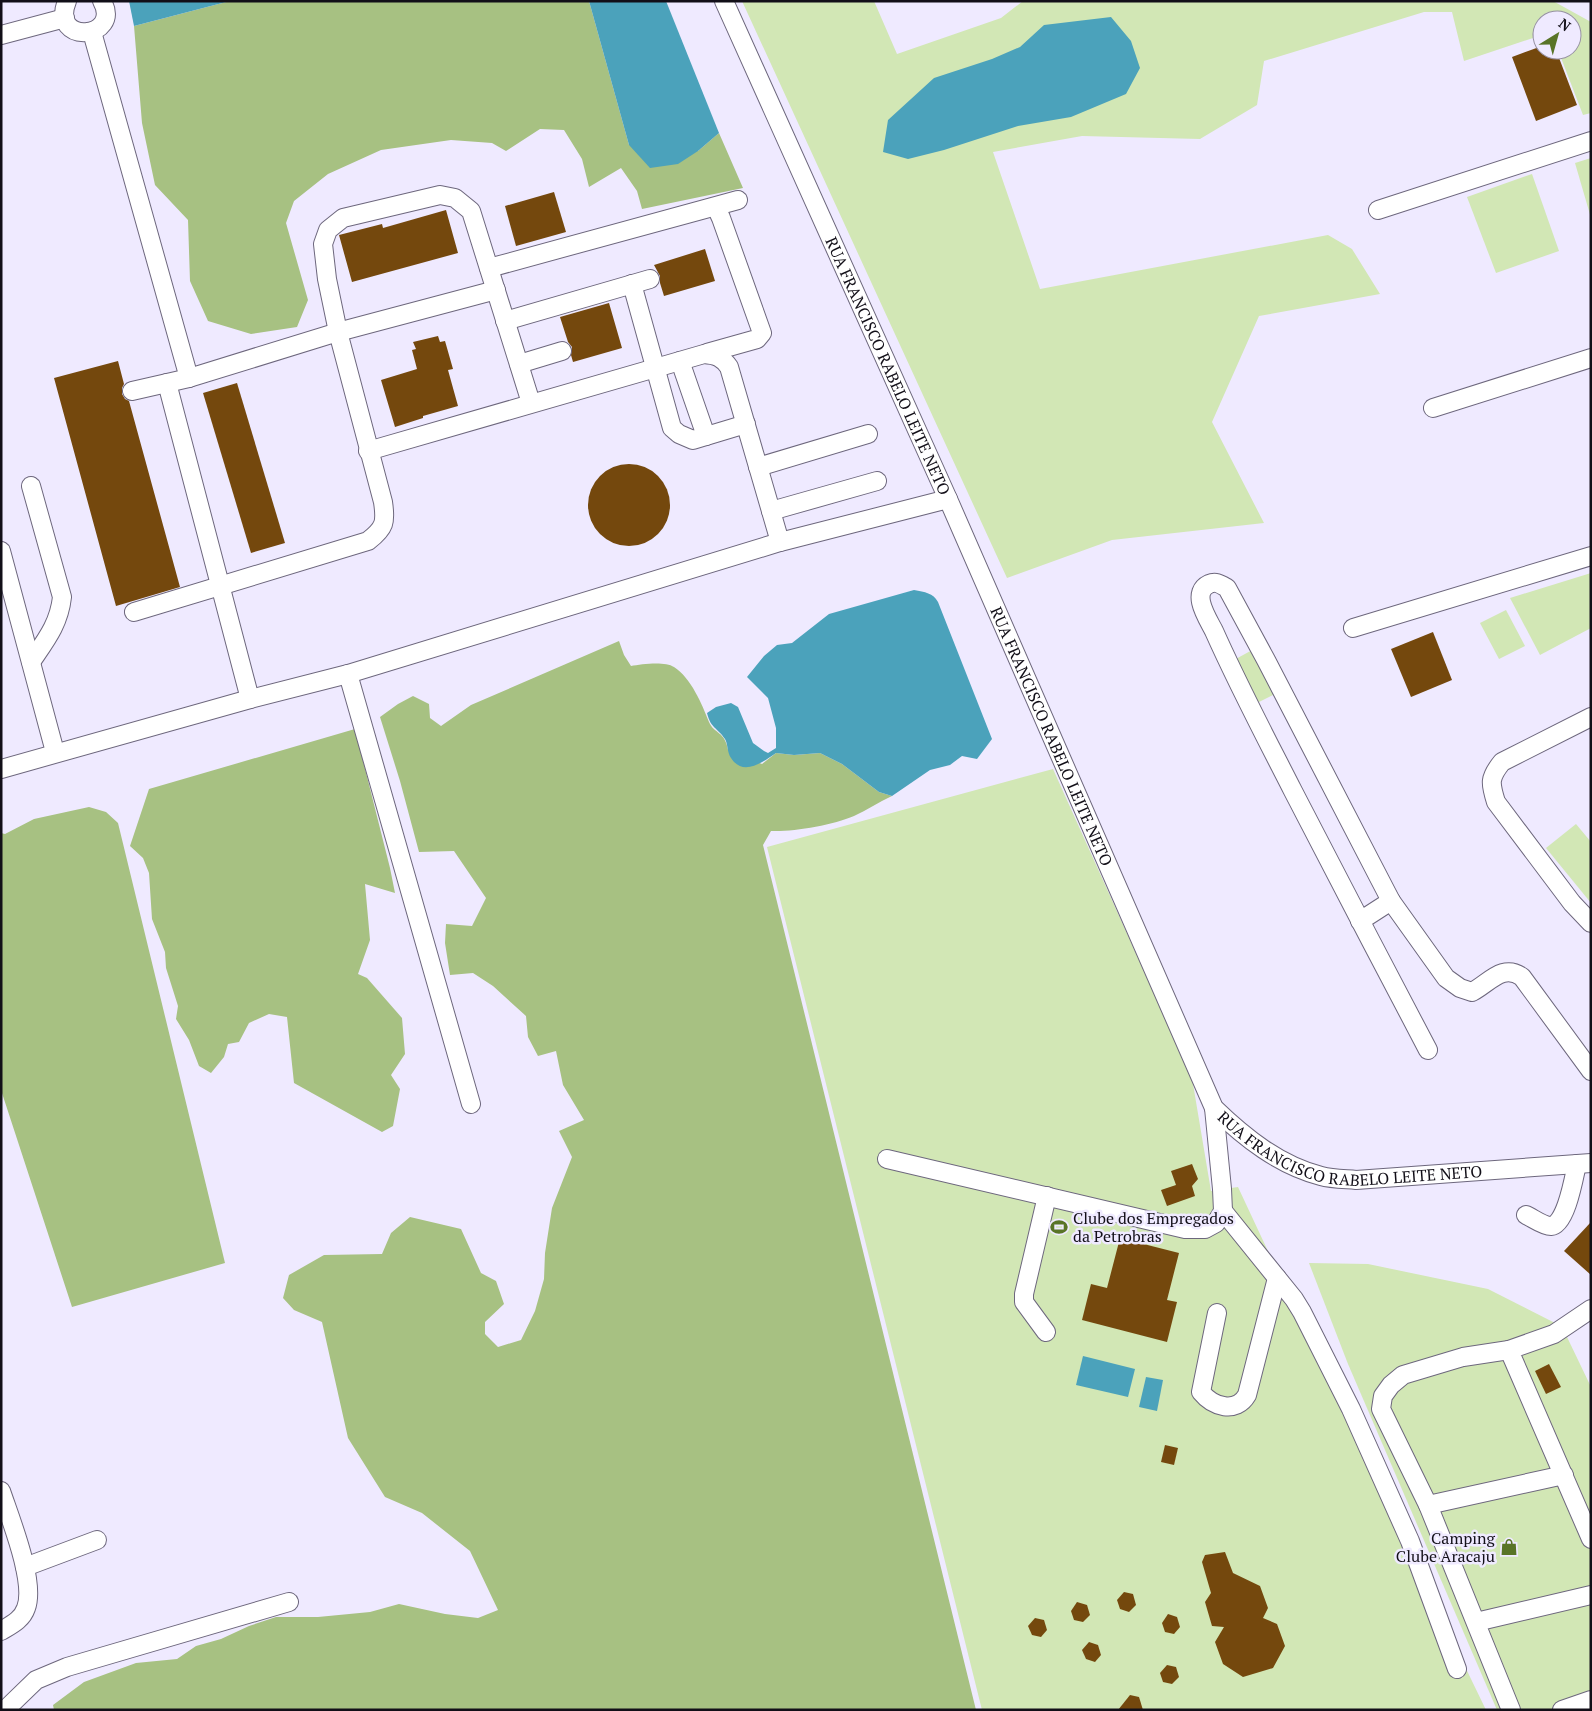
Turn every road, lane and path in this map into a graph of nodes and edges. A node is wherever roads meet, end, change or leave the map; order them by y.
1 (102, 1) edge
2 (724, 1) edge
3 (66, 10) edge
4 (92, 32) junction
5 (1, 35) edge
6 (1591, 141) edge
7 (738, 200) dead end
8 (716, 206) junction
9 (1378, 210) dead end
10 (489, 268) junction
11 (650, 279) dead end
12 (632, 284) junction
13 (496, 290) junction
14 (505, 321) junction
15 (338, 332) junction
16 (562, 351) dead end
17 (704, 354) junction
18 (1591, 358) edge
19 (680, 361) junction
20 (518, 364) junction
21 (655, 368) junction
22 (189, 378) junction
23 (167, 383) junction
24 (132, 391) dead end
25 (530, 403) junction
26 (1433, 408) dead end
27 (746, 424) junction
28 (868, 434) dead end
29 (706, 436) junction
30 (368, 451) junction
31 (758, 467) junction
32 (878, 481) dead end
33 (31, 486) dead end
34 (948, 499) junction
35 (771, 511) junction
36 (780, 542) junction
37 (1, 551) edge
38 (1591, 556) edge
39 (221, 586) junction
40 (134, 612) dead end
41 (1354, 628) dead end
42 (31, 662) junction
43 (348, 674) junction
44 (250, 699) junction
45 (1591, 717) edge
46 (55, 752) junction
47 (1, 768) edge
48 (1391, 901) junction
49 (1360, 921) junction
50 (1591, 923) edge
51 (1428, 1050) dead end
52 (1591, 1071) edge
53 (471, 1104) dead end
54 (1214, 1108) junction
55 (887, 1159) dead end
56 (1584, 1164) edge
57 (1047, 1196) junction
58 (1223, 1211) junction
59 (1526, 1215) dead end
60 (1277, 1278) junction
61 (1591, 1309) edge
62 (1217, 1313) dead end
63 (1046, 1332) dead end
64 (1509, 1350) junction
65 (1564, 1475) junction
66 (1, 1491) edge
67 (1428, 1505) junction
68 (1591, 1539) edge
69 (97, 1540) dead end
70 (25, 1567) junction
71 (1591, 1595) edge
72 (289, 1602) dead end
73 (1476, 1622) junction
74 (1, 1631) edge
75 (1457, 1669) dead end
76 (1591, 1700) edge
77 (5, 1710) edge
78 (1511, 1710) edge
79 (1562, 1710) edge

1 - 4 street
2 - 34 street, RUA FRANCISCO RABELO LEITE NETO
3 - 4 street
3 - 5 street
4 - 22 street
6 - 9 street
7 - 8 street
8 - 10 street
8 - 17 street
10 - 13 street
10 - 15 street
11 - 12 street
12 - 14 street
12 - 21 street
13 - 14 street
13 - 15 street
14 - 20 street
15 - 22 street
15 - 30 street
16 - 20 street
17 - 19 street
17 - 27 street
18 - 26 street
19 - 21 street
19 - 29 street
20 - 25 street
21 - 25 street
21 - 29 street
22 - 23 street
23 - 24 street
23 - 39 street
25 - 30 street
27 - 29 street
27 - 31 street
28 - 31 street
30 - 39 street
31 - 35 street
32 - 35 street
33 - 42 street
34 - 36 street
34 - 54 street, RUA FRANCISCO RABELO LEITE NETO
35 - 36 street
36 - 43 street
37 - 42 street
38 - 41 street
39 - 40 street
39 - 44 street
42 - 46 street
43 - 44 street
43 - 53 street
44 - 46 street
45 - 50 street
46 - 47 street
48 - 49 street
48 - 49 street
48 - 52 street
49 - 51 street
54 - 56 street, RUA FRANCISCO RABELO LEITE NETO
54 - 58 street
55 - 57 street
56 - 59 street
57 - 58 street
57 - 63 street
58 - 60 street
60 - 62 street
60 - 75 street
61 - 64 street
64 - 65 street
64 - 67 street
65 - 67 street
65 - 68 street
66 - 70 street
67 - 73 street
69 - 70 street
70 - 74 street
71 - 73 street
72 - 77 street
73 - 78 street
76 - 79 street

